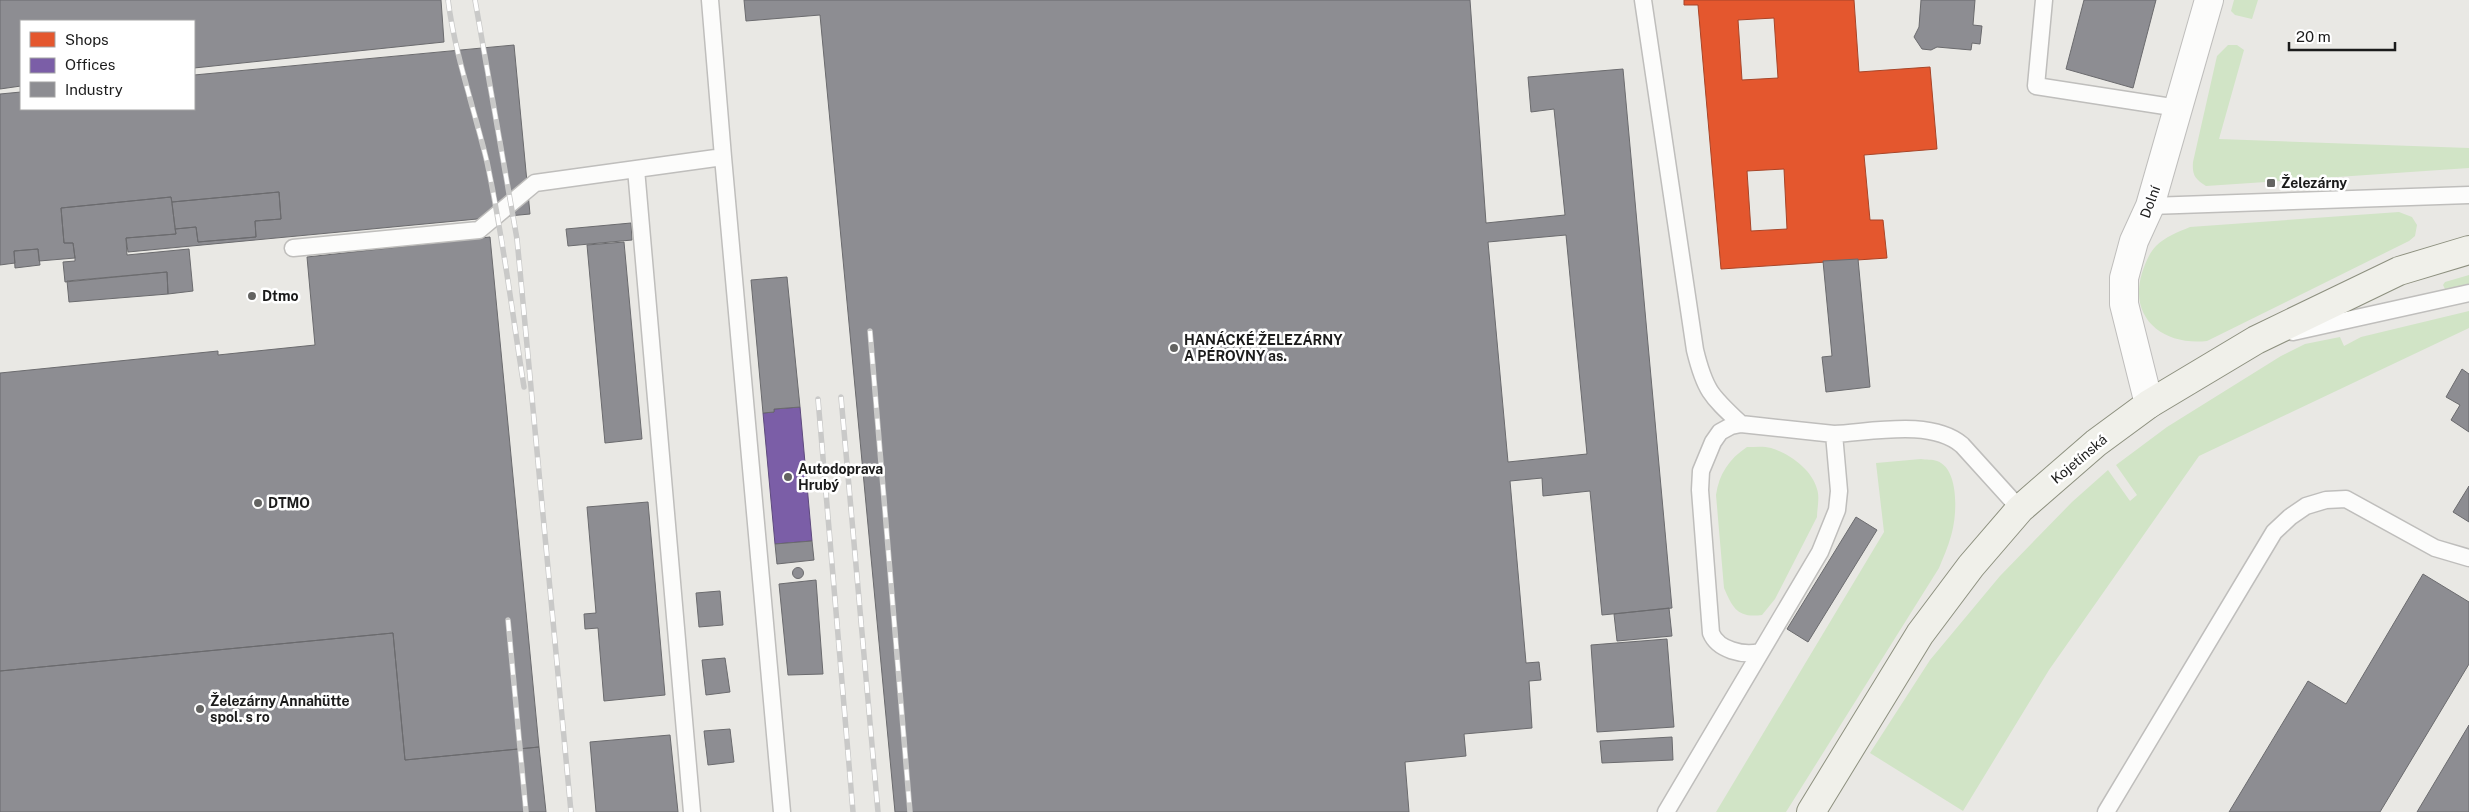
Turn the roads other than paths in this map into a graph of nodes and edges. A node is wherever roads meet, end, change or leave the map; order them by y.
1 (710, 0) edge
2 (1643, 0) edge
3 (2044, 0) edge
4 (2209, 0) edge
5 (2178, 108) junction
6 (723, 157) junction
7 (636, 169) junction
8 (2469, 195) edge
9 (2150, 206) junction
10 (293, 248) dead end
11 (2469, 250) edge
12 (2469, 293) edge
13 (2256, 340) junction
14 (2149, 404) junction
15 (1741, 424) junction
16 (1834, 434) junction
17 (2020, 509) junction
18 (2469, 558) edge
19 (1760, 652) junction
20 (692, 812) edge
21 (782, 812) edge
22 (1666, 812) edge
23 (1810, 812) edge
24 (2106, 812) edge

1 - 6 lane
2 - 15 lane
3 - 5 lane
4 - 5 street, Dolní
5 - 9 street, Dolní
6 - 7 lane
6 - 21 lane
7 - 10 lane
7 - 20 lane
8 - 9 lane
9 - 14 street, Dolní
11 - 13 main road, Kojetínská
12 - 13 lane
13 - 14 main road, Kojetínská
14 - 17 main road, Kojetínská
15 - 16 lane
15 - 19 lane
16 - 17 lane
16 - 19 lane
17 - 23 main road, Kojetínská
18 - 24 lane
19 - 22 lane

